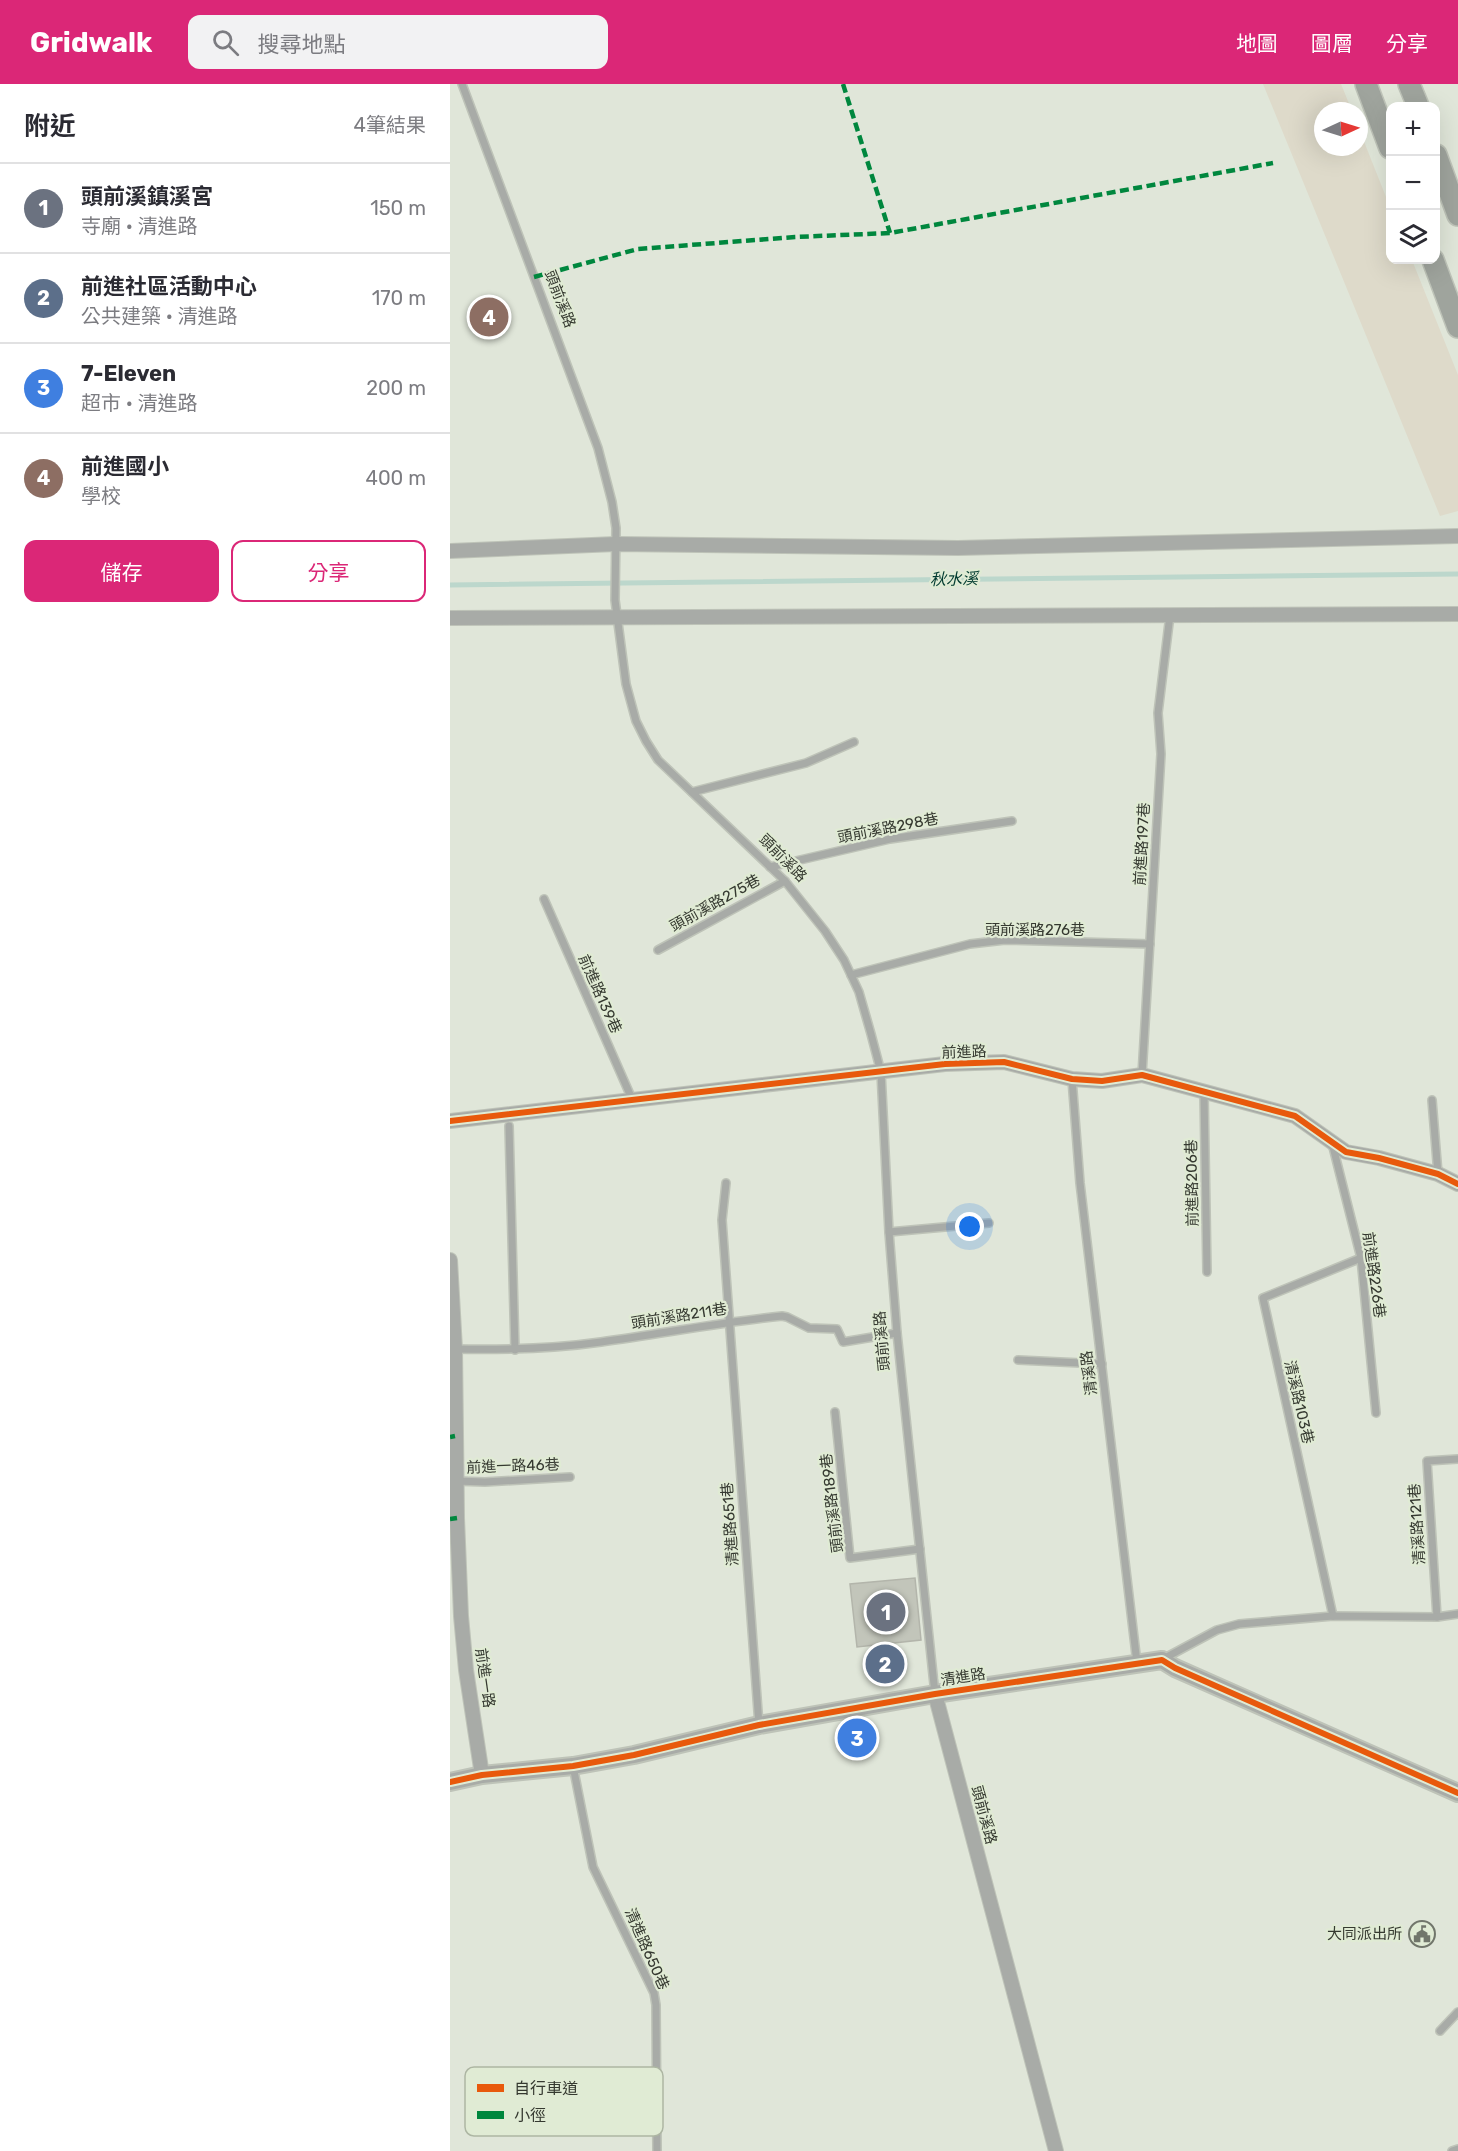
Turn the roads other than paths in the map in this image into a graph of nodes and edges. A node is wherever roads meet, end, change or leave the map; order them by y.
1 (462, 84) edge
2 (1366, 84) edge
3 (1409, 84) edge
4 (1416, 102) edge
5 (1386, 137) edge
6 (1436, 156) edge
7 (1458, 215) edge
8 (1434, 264) edge
9 (1458, 327) edge
10 (1458, 536) edge
11 (616, 548) junction
12 (450, 551) edge
13 (1458, 614) edge
14 (1170, 615) junction
15 (450, 618) edge
16 (617, 618) junction
17 (854, 742) dead end
18 (692, 792) junction
19 (1012, 821) dead end
20 (770, 867) junction
21 (785, 880) junction
22 (544, 899) dead end
23 (1150, 944) junction
24 (658, 950) dead end
25 (851, 975) junction
26 (881, 1072) junction
27 (1142, 1075) junction
28 (1072, 1079) junction
29 (1204, 1093) junction
30 (632, 1099) junction
31 (1432, 1100) dead end
32 (450, 1121) edge
33 (509, 1126) dead end
34 (1332, 1143) junction
35 (1438, 1174) junction
36 (726, 1183) dead end
37 (1458, 1184) edge
38 (988, 1223) dead end
39 (889, 1232) junction
40 (1361, 1258) junction
41 (450, 1260) edge
42 (1207, 1272) dead end
43 (729, 1321) junction
44 (897, 1333) junction
45 (455, 1349) junction
46 (515, 1350) junction
47 (1018, 1360) dead end
48 (1102, 1364) junction
49 (835, 1412) dead end
50 (1376, 1413) dead end
51 (452, 1437) edge
52 (1458, 1459) edge
53 (570, 1477) dead end
54 (456, 1481) junction
55 (453, 1518) edge
56 (920, 1549) junction
57 (1458, 1614) edge
58 (1333, 1616) junction
59 (1437, 1617) junction
60 (1162, 1660) junction
61 (1137, 1663) junction
62 (935, 1694) junction
63 (759, 1725) junction
64 (573, 1766) junction
65 (482, 1775) junction
66 (450, 1782) edge
67 (1458, 1793) edge
68 (1458, 2012) edge
69 (1440, 2031) dead end
70 (656, 2067) edge
71 (657, 2136) edge
72 (1458, 2149) edge
73 (657, 2151) edge
74 (1056, 2151) edge
75 (1452, 2151) edge

1 - 11 lane, 頭前溪路
2 - 5 main road
3 - 4 main road
6 - 7 main road
8 - 9 main road
10 - 11 street
11 - 12 street
11 - 16 lane, 頭前溪路
13 - 14 street
14 - 16 street
14 - 23 lane, 前進路197巷
15 - 16 street
16 - 18 lane, 頭前溪路
17 - 18 lane
18 - 20 lane, 頭前溪路
19 - 20 lane, 頭前溪路298巷
20 - 21 lane, 頭前溪路
21 - 24 lane, 頭前溪路275巷
21 - 25 lane, 頭前溪路
22 - 30 lane, 前進路139巷
23 - 25 lane, 頭前溪路276巷
23 - 27 lane, 前進路197巷
25 - 26 lane, 頭前溪路
26 - 28 street, 前進路
26 - 30 street, 前進路
26 - 39 lane, 頭前溪路
27 - 28 street, 前進路
27 - 29 street, 前進路
28 - 48 lane, 清溪路
29 - 34 street, 前進路
29 - 42 lane, 前進路206巷
30 - 32 street, 前進路
31 - 35 lane
33 - 46 lane
34 - 35 street, 前進路
34 - 40 lane, 前進路226巷
35 - 37 street, 前進路
36 - 43 lane, 清進路651巷
38 - 39 lane
39 - 44 lane, 頭前溪路
40 - 50 lane, 前進路226巷
40 - 58 lane, 清溪路103巷
41 - 45 street, 前進一路
43 - 44 lane, 頭前溪路211巷
43 - 46 lane, 頭前溪路211巷
43 - 63 lane, 清進路651巷
44 - 56 lane, 頭前溪路
45 - 46 lane, 頭前溪路211巷
45 - 51 street, 前進一路
47 - 48 lane
48 - 61 lane, 清溪路
49 - 56 lane, 頭前溪路189巷
51 - 54 street, 前進一路
52 - 59 lane, 清溪路121巷
53 - 54 lane, 前進一路46巷
54 - 55 street, 前進一路
55 - 65 street, 前進一路
56 - 62 lane, 頭前溪路
57 - 59 lane
58 - 59 lane
58 - 60 lane
60 - 61 street, 清進路
60 - 67 street
61 - 62 street, 清進路
62 - 63 street, 清進路
62 - 74 street, 頭前溪路
63 - 64 street, 清進路
64 - 65 street, 清進路
64 - 70 lane, 清進路650巷
65 - 66 street, 清進路
68 - 69 lane
71 - 73 lane, 清進路650巷
72 - 75 lane

